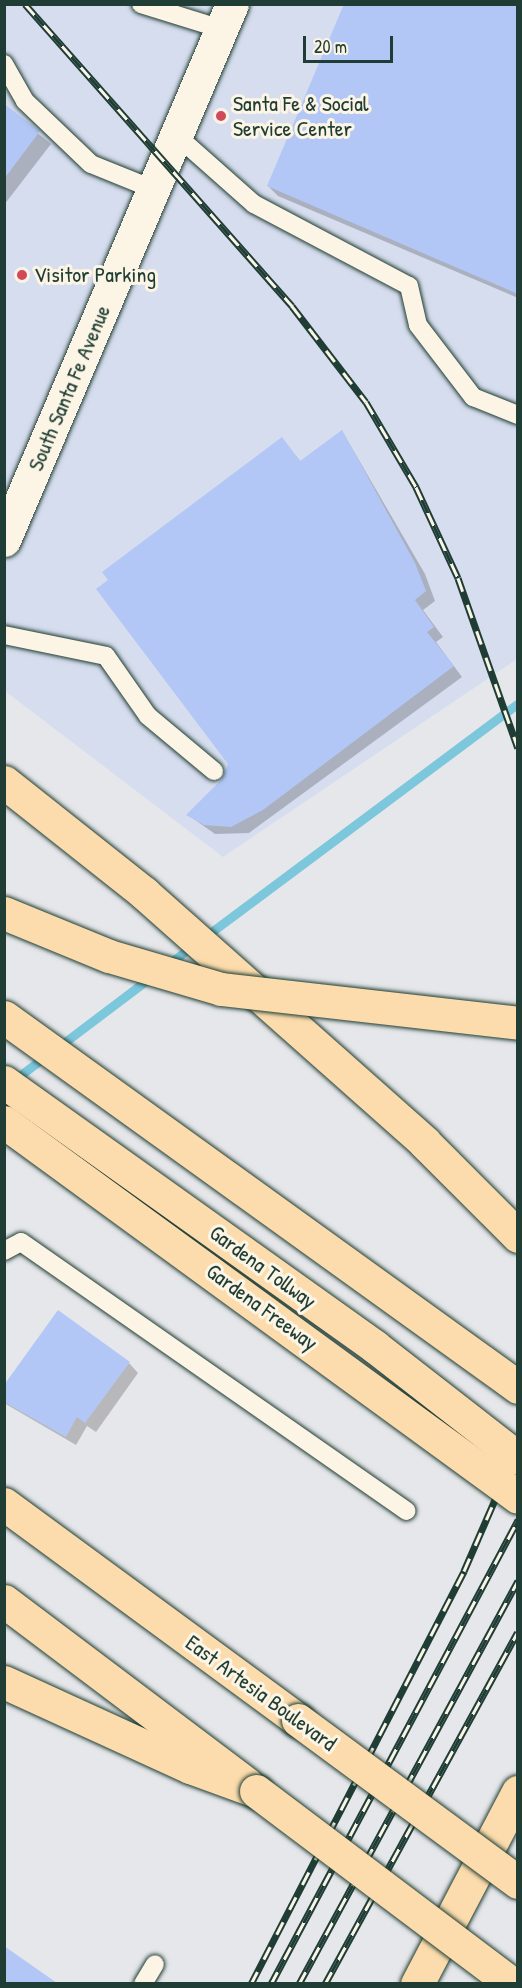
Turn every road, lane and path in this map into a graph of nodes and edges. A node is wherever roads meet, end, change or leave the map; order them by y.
1 (141, 4) edge
2 (227, 17) edge
3 (4, 64) edge
4 (176, 135) junction
5 (153, 189) junction
6 (518, 416) edge
7 (4, 540) edge
8 (4, 635) edge
9 (214, 771) dead end
10 (4, 782) edge
11 (4, 913) edge
12 (4, 1017) edge
13 (518, 1023) edge
14 (4, 1082) edge
15 (4, 1122) edge
16 (518, 1236) edge
17 (4, 1251) edge
18 (518, 1388) edge
19 (518, 1458) edge
20 (518, 1497) edge
21 (4, 1504) edge
22 (407, 1511) dead end
23 (4, 1601) edge
24 (4, 1682) edge
25 (256, 1791) junction
26 (518, 1792) edge
27 (518, 1882) edge
28 (155, 1964) dead end
29 (143, 1983) edge
30 (417, 1983) edge
31 (512, 1983) edge

1 - 2 lane
2 - 4 main road, South Santa Fe Avenue
3 - 5 lane
4 - 5 main road, South Santa Fe Avenue
4 - 6 lane
5 - 7 main road, South Santa Fe Avenue
8 - 9 lane
10 - 16 main road, bridge
11 - 13 main road, bridge
12 - 18 main road
14 - 19 main road, Gardena Tollway, bridge
15 - 20 main road, Gardena Freeway, bridge
17 - 22 lane
21 - 27 main road, East Artesia Boulevard, bridge
23 - 25 main road
24 - 25 main road
25 - 31 main road, bridge
26 - 30 main road
28 - 29 lane

